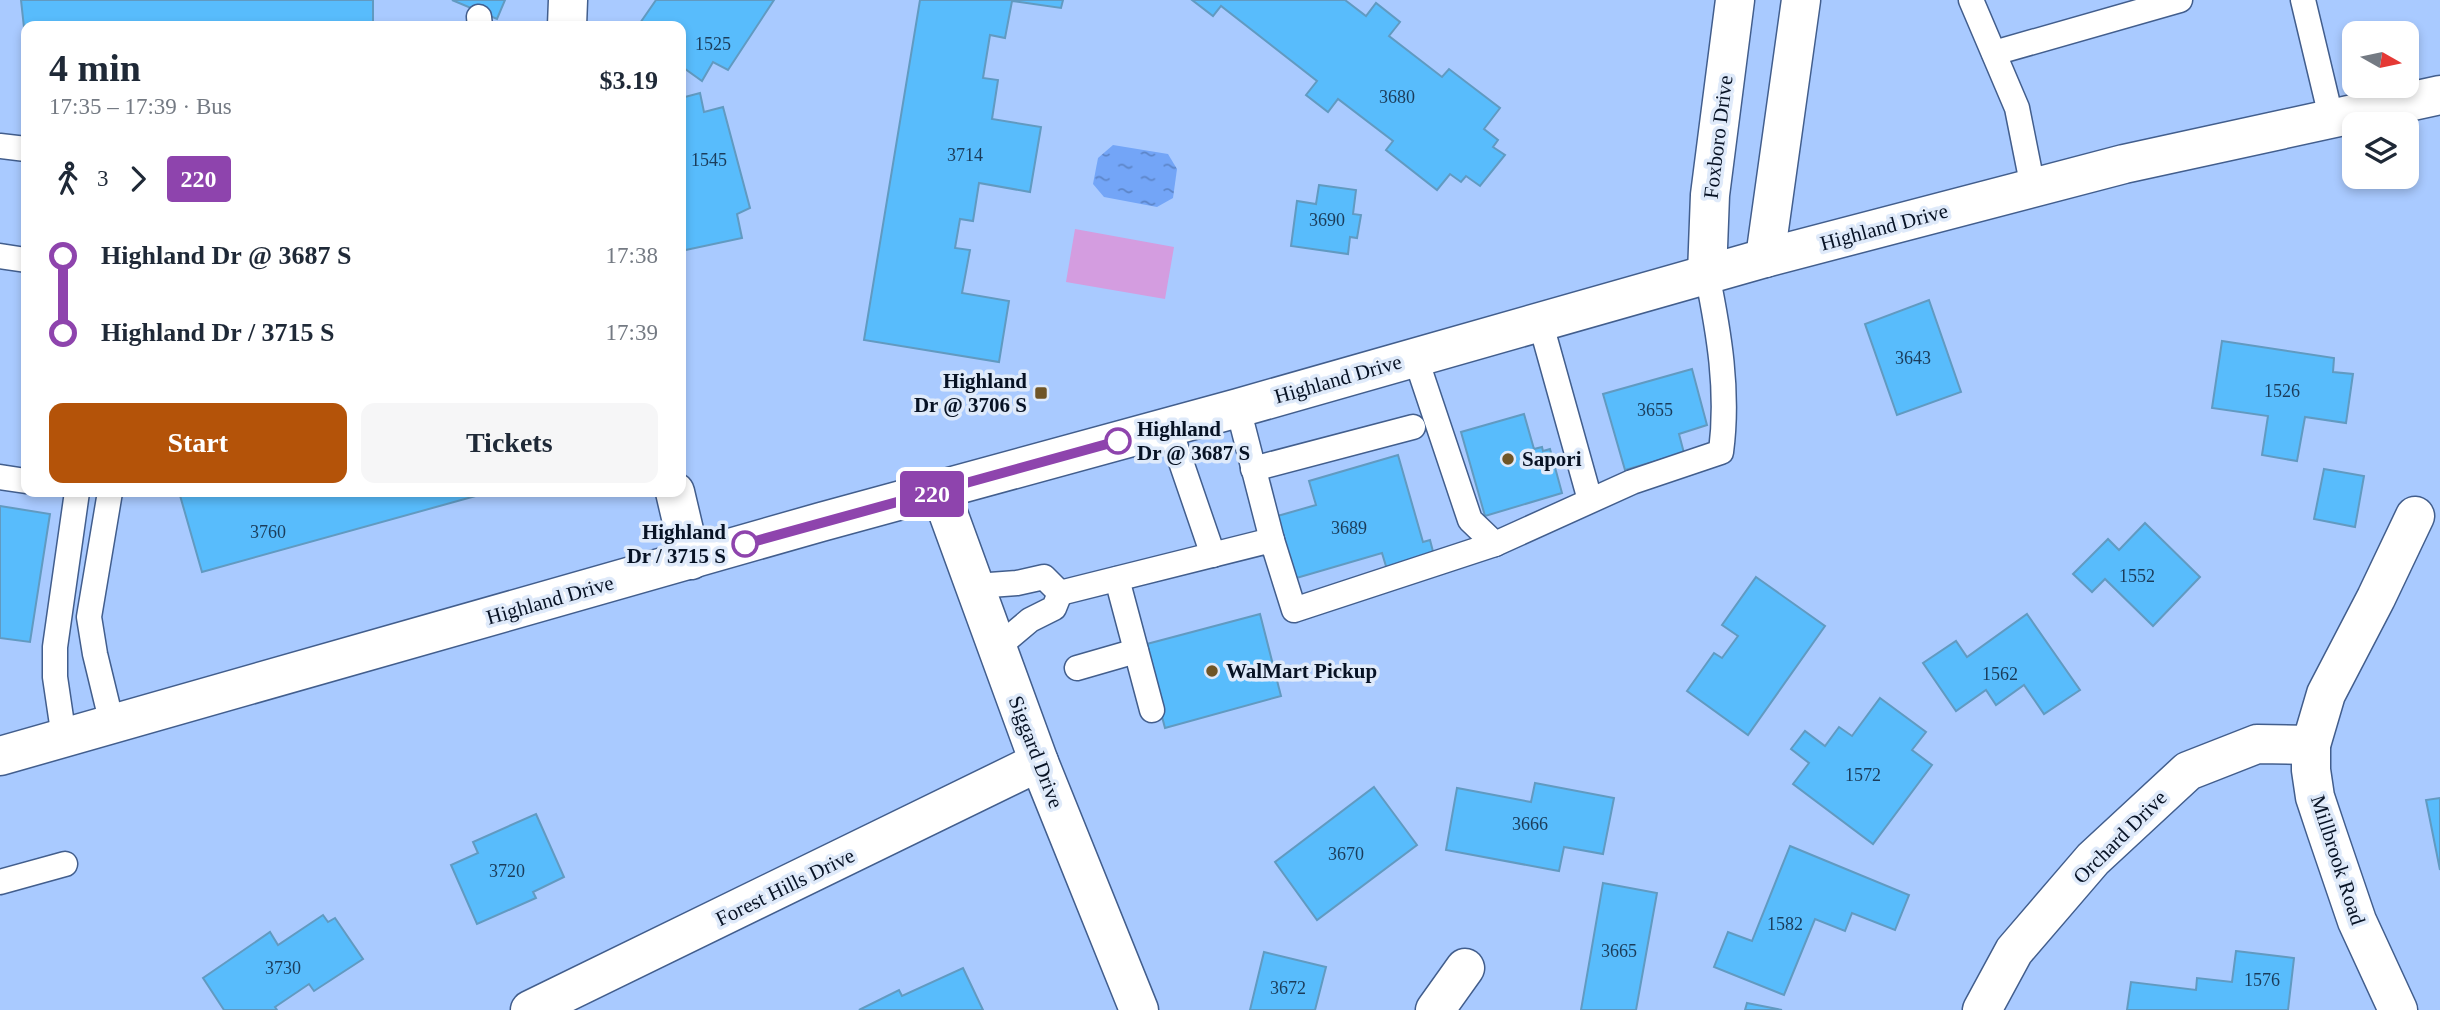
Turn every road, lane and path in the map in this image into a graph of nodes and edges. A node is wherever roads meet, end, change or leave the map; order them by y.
1 (568, 0) edge
2 (1735, 0) edge
3 (1801, 0) edge
4 (1971, 0) edge
5 (2180, 0) edge
6 (2303, 0) edge
7 (567, 21) edge
8 (1994, 53) junction
9 (2440, 95) edge
10 (2330, 117) junction
11 (0, 146) edge
12 (21, 148) edge
13 (2033, 188) junction
14 (0, 256) edge
15 (1765, 258) junction
16 (21, 259) edge
17 (1707, 274) junction
18 (1540, 321) junction
19 (1415, 356) junction
20 (1238, 408) junction
21 (1169, 426) junction
22 (1413, 427) dead end
23 (1253, 469) junction
24 (0, 477) edge
25 (21, 480) edge
26 (940, 491) junction
27 (76, 497) edge
28 (109, 497) edge
29 (676, 497) edge
30 (1590, 500) junction
31 (2415, 516) dead end
32 (1272, 540) junction
33 (1495, 544) junction
34 (1213, 555) junction
35 (691, 559) junction
36 (1117, 579) junction
37 (976, 586) junction
38 (1060, 593) junction
39 (998, 647) junction
40 (1136, 651) junction
41 (1077, 668) dead end
42 (1152, 710) dead end
43 (111, 724) junction
44 (64, 738) junction
45 (2311, 745) junction
46 (0, 755) edge
47 (1039, 762) junction
48 (65, 864) dead end
49 (0, 881) edge
50 (1465, 968) dead end
51 (530, 1010) edge
52 (1139, 1010) edge
53 (1435, 1010) edge
54 (1982, 1010) edge
55 (2398, 1010) edge

1 - 7 street
2 - 17 street, Foxboro Drive
3 - 15 street
4 - 8 lane
5 - 8 lane
6 - 10 lane
8 - 13 lane
9 - 10 street, Highland Drive
10 - 13 street, Highland Drive
11 - 12 lane
13 - 15 street, Highland Drive
14 - 16 lane
15 - 17 street, Highland Drive
17 - 18 street, Highland Drive
17 - 30 lane
18 - 19 street, Highland Drive
18 - 30 lane
19 - 20 street, Highland Drive
19 - 33 lane
20 - 21 street, Highland Drive
20 - 23 lane
21 - 26 street, Highland Drive
21 - 34 lane
22 - 23 lane
23 - 32 lane
24 - 25 lane
26 - 35 street, Highland Drive
26 - 37 street, Siggard Drive
27 - 44 lane
28 - 43 lane
29 - 35 street
30 - 33 lane
31 - 45 street, Millbrook Road
32 - 33 lane
32 - 34 lane
34 - 36 lane
35 - 43 street, Highland Drive
36 - 38 lane
36 - 40 lane
37 - 38 lane
37 - 39 street, Siggard Drive
38 - 39 lane
39 - 47 street, Siggard Drive
40 - 41 lane
40 - 42 lane
43 - 44 street, Highland Drive
44 - 46 street, Highland Drive
45 - 54 street, Orchard Drive
45 - 55 street, Millbrook Road
47 - 51 street, Forest Hills Drive
47 - 52 street, Siggard Drive
48 - 49 lane
50 - 53 street

